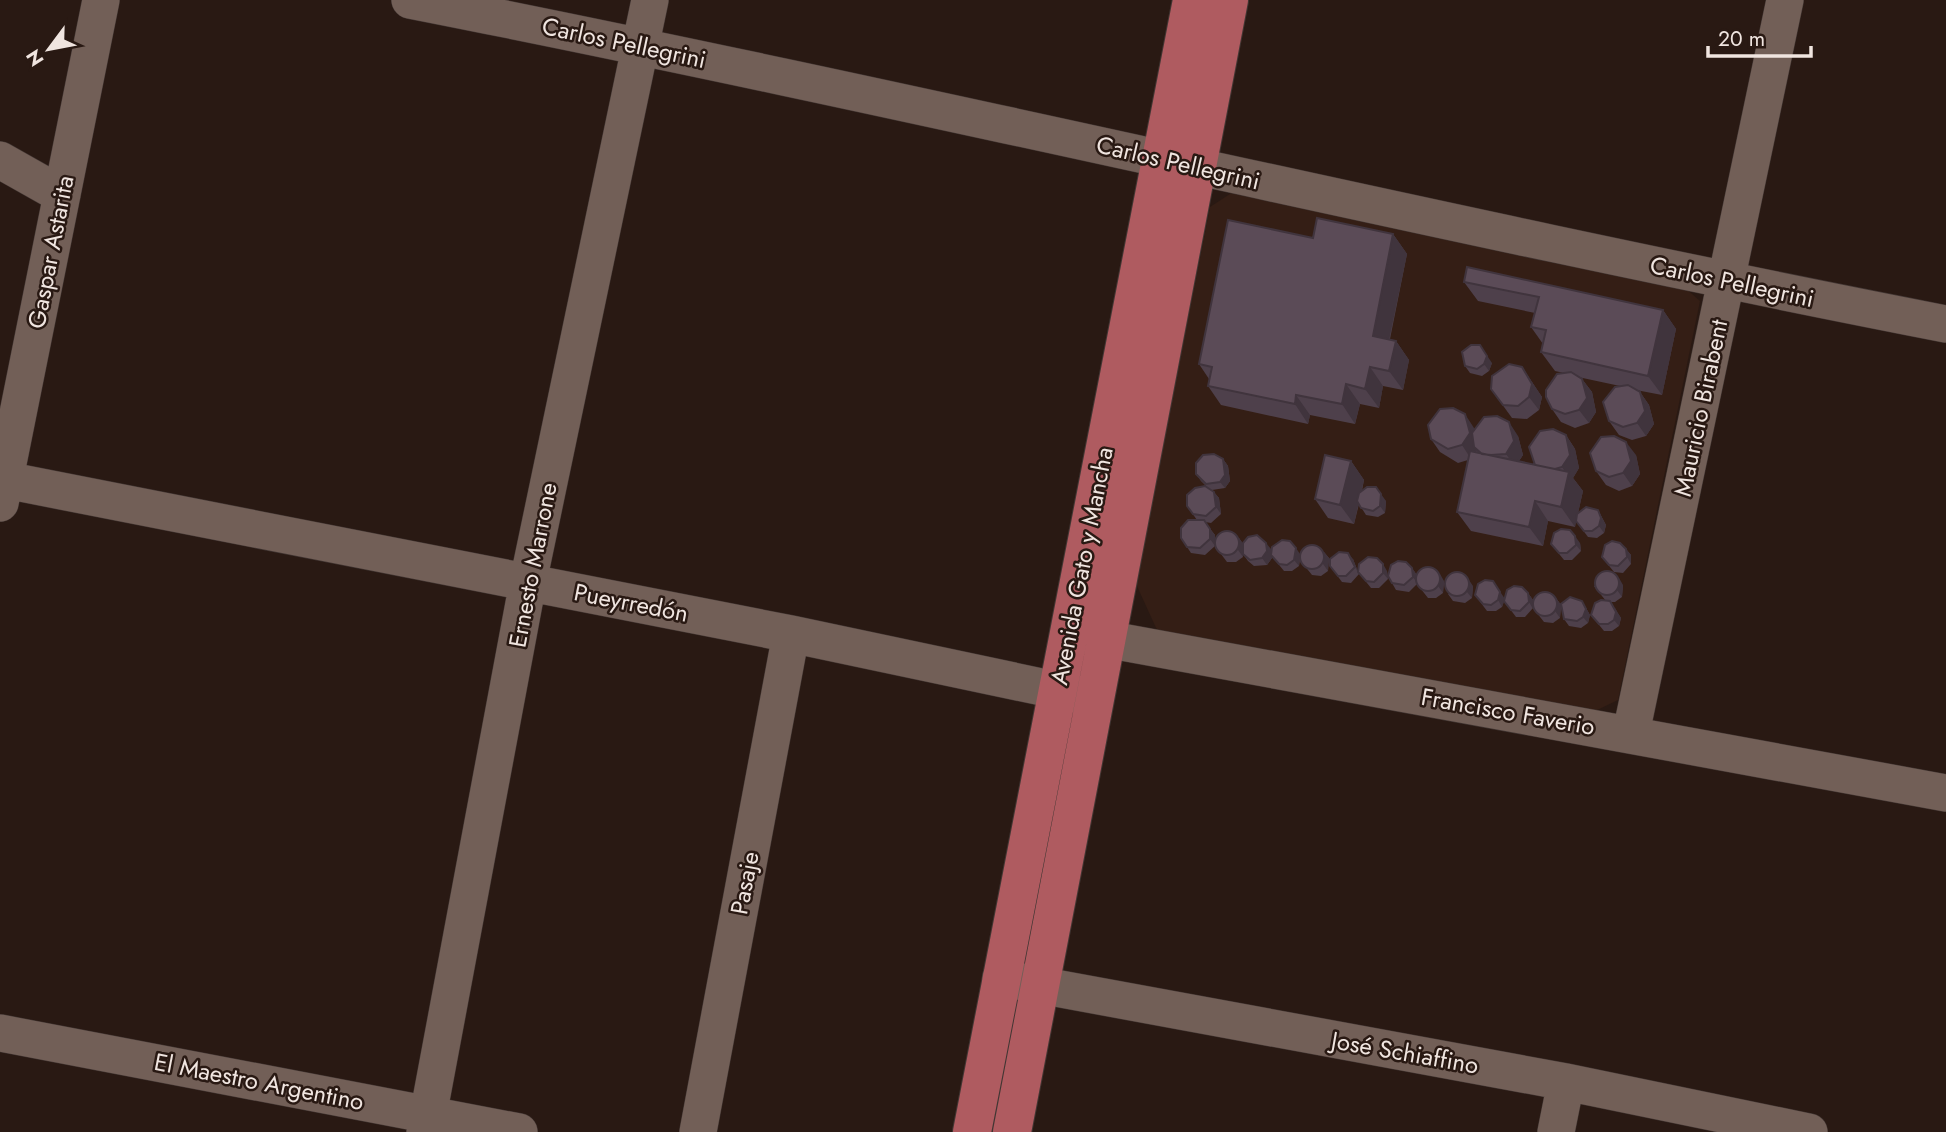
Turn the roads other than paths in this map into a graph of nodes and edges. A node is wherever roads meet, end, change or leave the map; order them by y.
1 (101, 0) edge
2 (410, 0) edge
3 (650, 0) edge
4 (1192, 0) edge
5 (1229, 0) edge
6 (1785, 0) edge
7 (641, 46) junction
8 (0, 160) edge
9 (1179, 163) junction
10 (62, 195) junction
11 (1728, 282) junction
12 (1946, 324) edge
13 (2, 488) edge
14 (528, 582) junction
15 (1070, 632) junction
16 (791, 634) junction
17 (1108, 641) junction
18 (1058, 690) junction
19 (1097, 698) junction
20 (1631, 733) junction
21 (1946, 793) edge
22 (1000, 978) junction
23 (1042, 986) junction
24 (0, 1033) edge
25 (1566, 1082) junction
26 (426, 1123) edge
27 (519, 1132) edge
28 (698, 1132) edge
29 (972, 1132) edge
30 (1012, 1132) edge
31 (1556, 1132) edge
32 (1809, 1132) edge

1 - 10 street, Gaspar Astarita
2 - 7 street, Carlos Pellegrini
3 - 7 street, Ernesto Marrone
4 - 9 main road, Avenida Gato y Mancha
5 - 9 main road, Avenida Gato y Mancha
6 - 11 street, Mauricio Birabent
7 - 9 street, Carlos Pellegrini
7 - 14 street, Ernesto Marrone
8 - 10 street
9 - 11 street, Carlos Pellegrini
9 - 15 main road, Avenida Gato y Mancha
9 - 17 main road, Avenida Gato y Mancha
10 - 13 street, Gaspar Astarita
11 - 12 street, Carlos Pellegrini
11 - 20 street, Mauricio Birabent
13 - 14 street, Pueyrredón
14 - 16 street, Pueyrredón
14 - 26 street, Ernesto Marrone
15 - 17 street, Francisco Faverio
15 - 18 main road, Avenida Gato y Mancha
16 - 18 street, Pueyrredón
16 - 28 street, Pasaje
17 - 19 main road, Avenida Gato y Mancha
17 - 20 street, Francisco Faverio
18 - 19 street, Pueyrredón
18 - 22 main road, Avenida Gato y Mancha
19 - 23 main road, Avenida Gato y Mancha
20 - 21 street, Francisco Faverio
22 - 23 street, José Schiaffino
22 - 29 main road, Avenida Gato y Mancha
23 - 25 street, José Schiaffino
23 - 30 main road, Avenida Gato y Mancha
24 - 26 street, El Maestro Argentino
25 - 31 street
25 - 32 street, José Schiaffino
26 - 27 street, El Maestro Argentino

